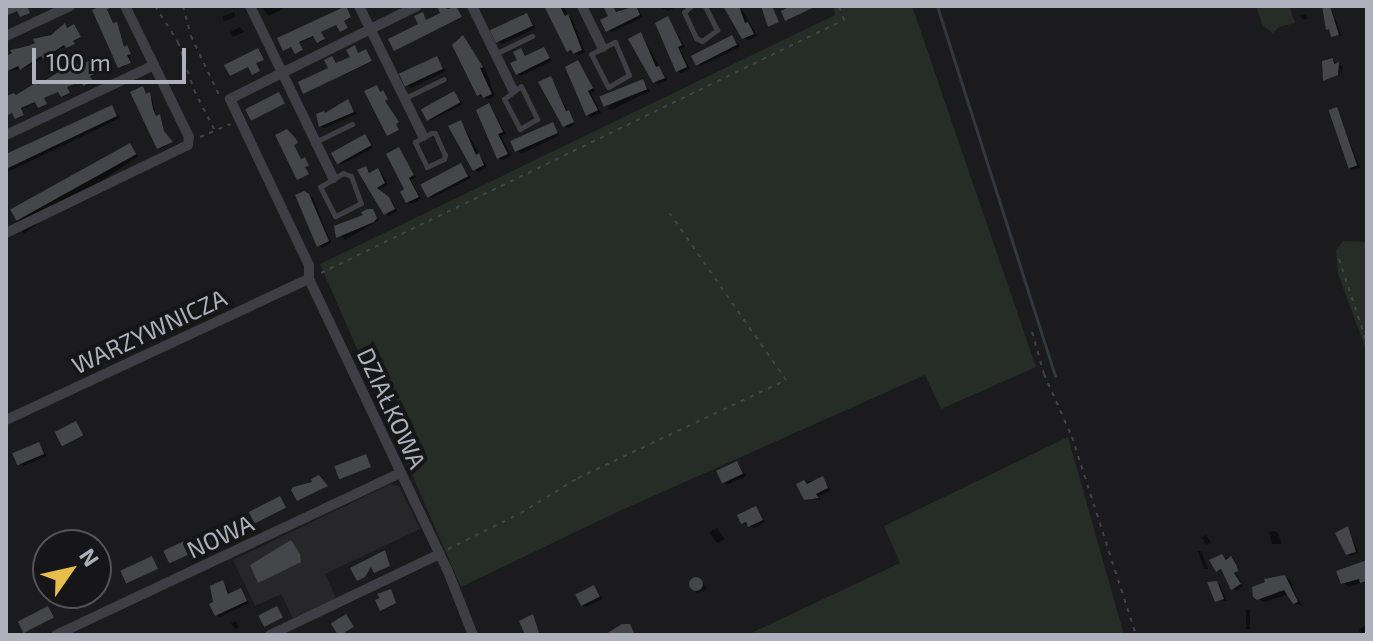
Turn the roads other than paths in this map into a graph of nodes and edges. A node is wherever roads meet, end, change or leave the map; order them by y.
1 (70, 6) edge
2 (125, 6) edge
3 (250, 6) edge
4 (359, 6) edge
5 (417, 6) edge
6 (472, 6) edge
7 (691, 6) edge
8 (705, 6) edge
9 (587, 8) edge
10 (370, 28) junction
11 (6, 36) edge
12 (532, 36) dead end
13 (602, 47) junction
14 (496, 54) junction
15 (154, 65) junction
16 (282, 71) junction
17 (444, 79) dead end
18 (513, 90) junction
19 (404, 98) junction
20 (352, 124) dead end
21 (6, 135) edge
22 (423, 136) junction
23 (316, 141) junction
24 (333, 178) junction
25 (6, 233) edge
26 (309, 279) junction
27 (6, 420) edge
28 (401, 473) junction
29 (440, 554) junction
30 (56, 635) edge
31 (270, 635) edge
32 (473, 635) edge

1 - 11 street
2 - 15 street
3 - 16 street
4 - 10 street
5 - 10 street
6 - 14 street
7 - 8 lane
9 - 13 street
10 - 16 street
10 - 19 street
12 - 14 lane
13 - 13 lane
14 - 18 street
15 - 21 street
15 - 25 street
16 - 23 street
16 - 26 street, DZIAŁKOWA
17 - 19 lane
18 - 18 lane
19 - 22 street
20 - 23 lane
22 - 22 lane
23 - 24 street
24 - 24 lane
26 - 27 street, WARZYWNICZA
26 - 28 street, DZIAŁKOWA
28 - 29 street, DZIAŁKOWA
28 - 30 street, NOWA
29 - 31 street
29 - 32 street, DZIAŁKOWA

